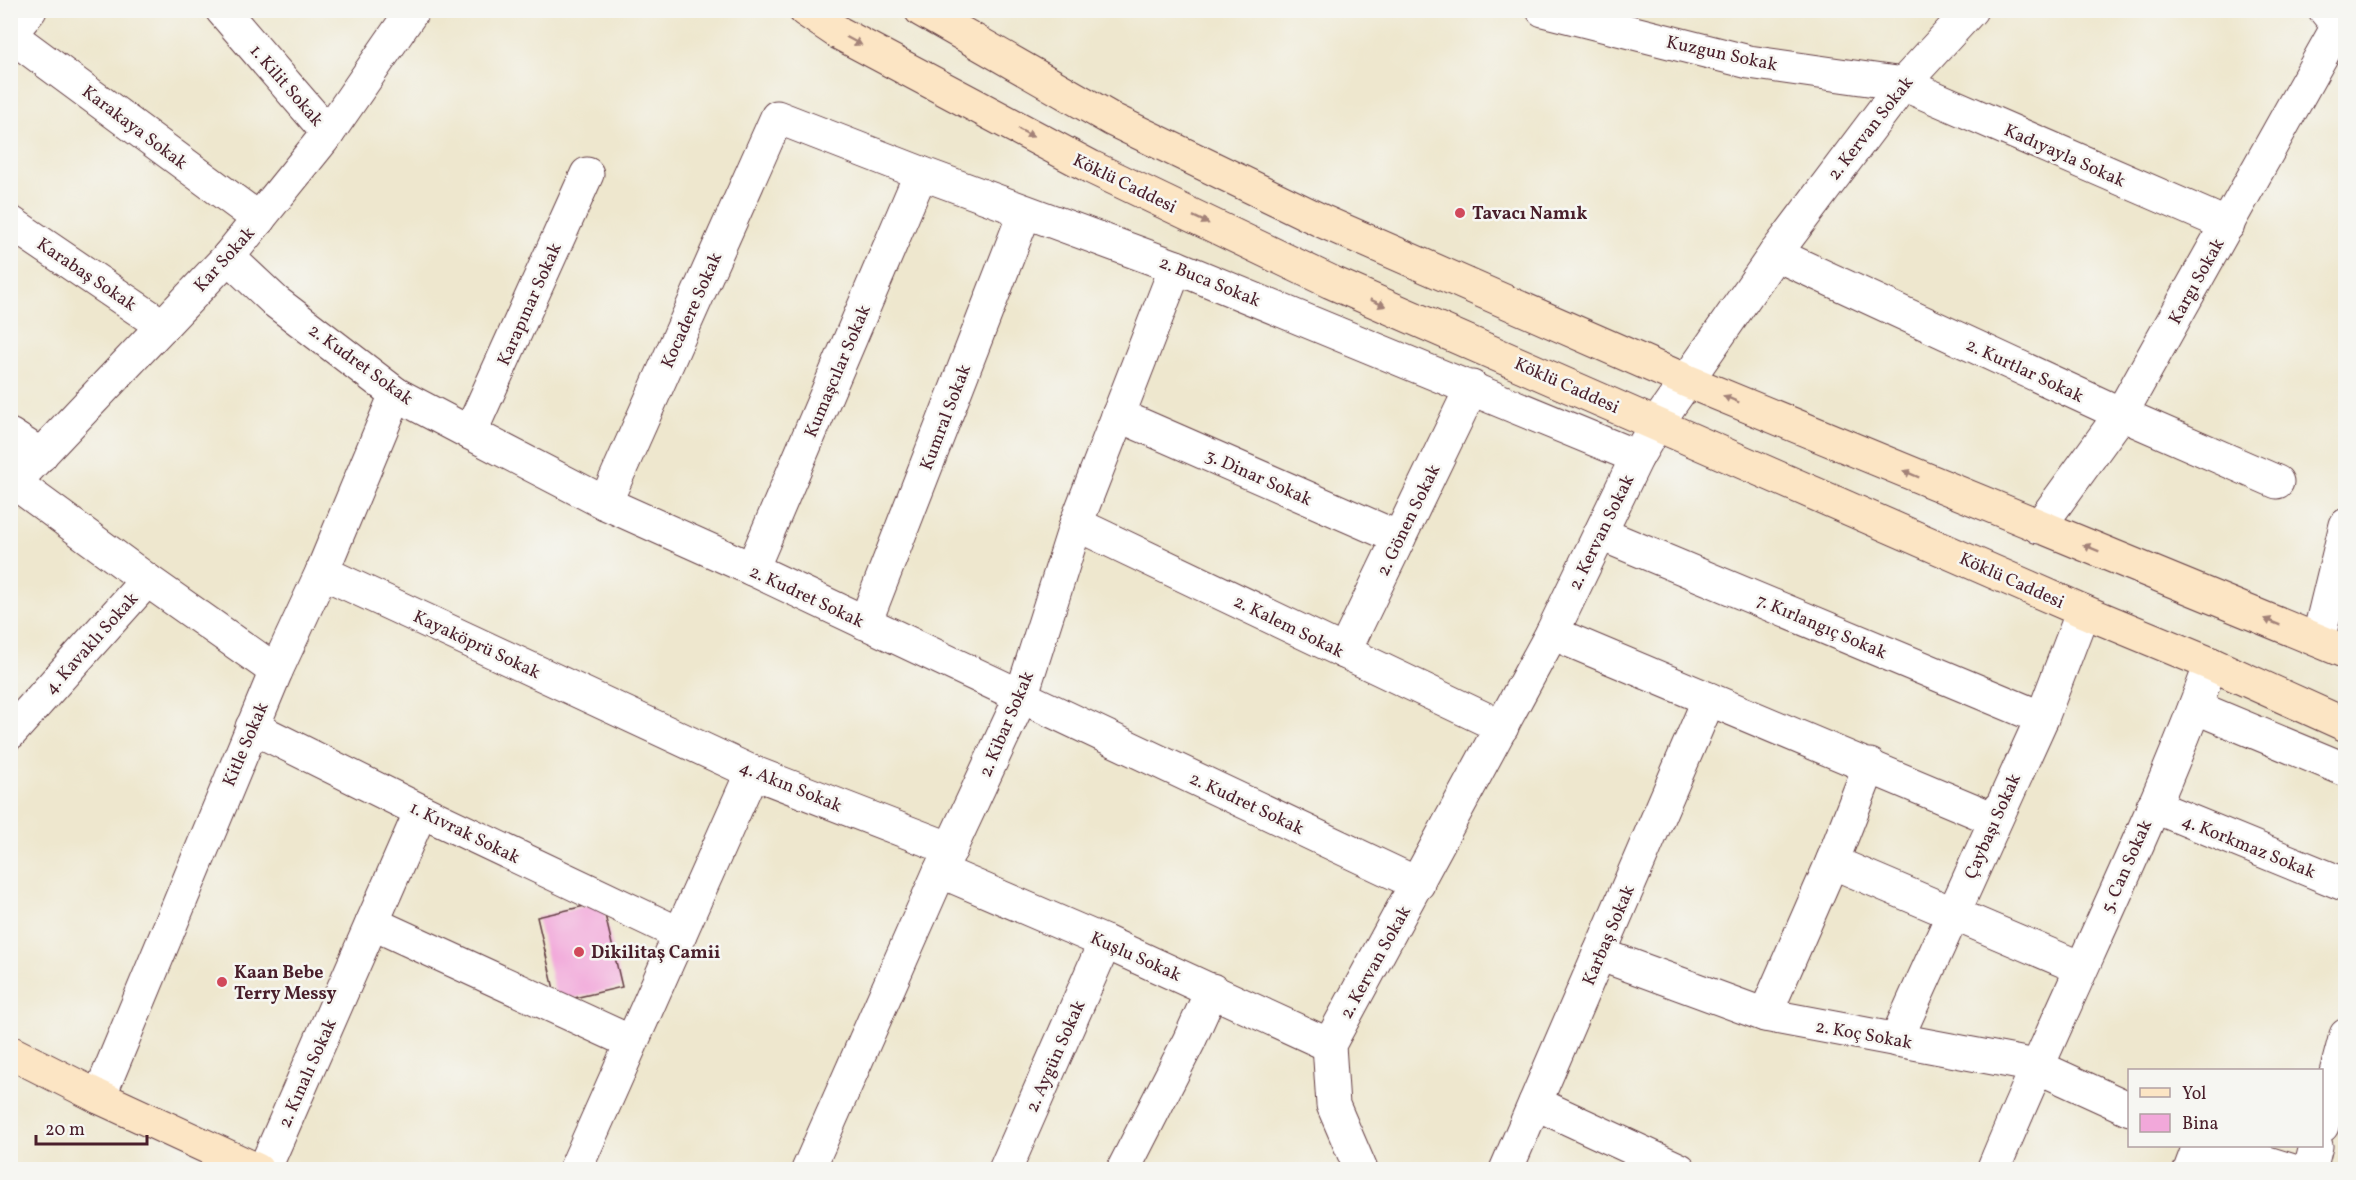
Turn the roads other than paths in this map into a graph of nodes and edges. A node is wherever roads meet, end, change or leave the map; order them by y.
1 (30, 10) edge
2 (222, 10) edge
3 (413, 10) edge
4 (805, 10) edge
5 (921, 10) edge
6 (1543, 10) edge
7 (1971, 10) edge
8 (2331, 18) edge
9 (10, 34) edge
10 (1903, 84) junction
11 (777, 117) joint
12 (328, 133) junction
13 (921, 173) junction
14 (587, 174) dead end
15 (1025, 212) junction
16 (259, 219) junction
17 (10, 222) edge
18 (2228, 225) junction
19 (1775, 254) junction
20 (228, 257) junction
21 (1176, 267) junction
22 (163, 326) junction
23 (1687, 381) junction
24 (1472, 387) junction
25 (396, 394) junction
26 (2121, 414) junction
27 (1118, 415) junction
28 (1656, 425) junction
29 (470, 433) junction
30 (10, 435) edge
31 (41, 455) junction
32 (1637, 457) junction
33 (2277, 483) dead end
34 (13, 485) edge
35 (606, 503) junction
36 (1076, 524) junction
37 (2346, 525) edge
38 (2039, 527) junction
39 (1601, 534) junction
40 (1399, 538) junction
41 (752, 569) junction
42 (322, 572) junction
43 (147, 580) junction
44 (2084, 611) junction
45 (865, 623) junction
46 (1552, 633) junction
47 (2332, 646) edge
48 (1344, 652) junction
49 (2211, 664) junction
50 (276, 671) junction
51 (1021, 697) junction
52 (1709, 699) junction
53 (2195, 707) junction
54 (633, 717) joint
55 (2042, 718) junction
56 (2346, 725) edge
57 (252, 727) junction
58 (1502, 727) junction
59 (10, 733) edge
60 (1870, 765) junction
61 (2346, 770) edge
62 (752, 772) junction
63 (2153, 806) junction
64 (421, 811) junction
65 (1994, 819) junction
66 (946, 860) junction
67 (1832, 862) junction
68 (1418, 884) junction
69 (2346, 885) edge
70 (1952, 914) junction
71 (372, 923) junction
72 (680, 934) junction
73 (1105, 942) junction
74 (1599, 954) junction
75 (2081, 968) junction
76 (1212, 990) junction
77 (1765, 1015) junction
78 (2346, 1035) edge
79 (1896, 1040) junction
80 (631, 1042) junction
81 (1329, 1045) junction
82 (10, 1052) edge
83 (2036, 1066) junction
84 (99, 1097) junction
85 (1535, 1103) junction
86 (2128, 1108) edge
87 (2323, 1122) edge
88 (2199, 1147) edge
89 (2216, 1147) edge
90 (2316, 1147) edge
91 (257, 1170) edge
92 (264, 1170) edge
93 (575, 1170) edge
94 (808, 1170) edge
95 (1005, 1170) edge
96 (1123, 1170) edge
97 (1361, 1170) edge
98 (1506, 1170) edge
99 (1680, 1170) edge
100 (1993, 1170) edge
101 (2190, 1170) edge
102 (2290, 1170) edge
103 (2310, 1170) edge

1 - 9 street
2 - 12 street, 1. Kilit Sokak
3 - 12 street, Kar Sokak
4 -> 28 main road, Köklü Caddesi
5 - 23 main road
6 - 10 street, Kuzgun Sokak
7 - 10 street, 2. Kervan Sokak
8 - 18 street, Kargı Sokak
9 - 16 street, Karakaya Sokak
10 - 18 street, Kadıyayla Sokak
10 - 19 street, 2. Kervan Sokak
11 - 13 street, 2. Buca Sokak
11 - 35 street, Kocadere Sokak
12 - 16 street, Kar Sokak
13 - 15 street, 2. Buca Sokak
13 - 41 street, Kumaşcılar Sokak
14 - 29 street, Karapınar Sokak
15 - 21 street, 2. Buca Sokak
15 - 45 street, Kumral Sokak
16 - 20 street, Kar Sokak
17 - 22 street, Karabaş Sokak
18 - 26 street, Kargı Sokak
19 - 23 street, 2. Kervan Sokak
19 - 26 street, 2. Kurtlar Sokak
20 - 22 street, Kar Sokak
20 - 25 street, 2. Kudret Sokak
21 - 24 street, 2. Buca Sokak
21 - 27 street, 2. Kibar Sokak
22 - 31 street, Kar Sokak
23 - 28 street, 2. Kervan Sokak
38 -> 23 main road
24 - 32 street, 2. Buca Sokak
24 - 40 street, 2. Gönen Sokak
25 - 29 street, 2. Kudret Sokak
25 - 42 street, Kitle Sokak
26 - 33 street, 2. Kurtlar Sokak
26 - 38 street, Kargı Sokak
27 - 36 street, 2. Kibar Sokak
27 - 40 street, 3. Dinar Sokak
28 - 32 street, 2. Kervan Sokak
28 - 44 main road, Köklü Caddesi
29 - 35 street, 2. Kudret Sokak
30 - 31 street
31 - 34 street, Kar Sokak
32 - 39 street, 2. Kervan Sokak
34 - 43 street, 4. Kavaklı Sokak
35 - 41 street, 2. Kudret Sokak
36 - 48 street, 2. Kalem Sokak
36 - 51 street, 2. Kibar Sokak
37 - 47 street
47 -> 38 main road
39 - 46 street, 2. Kervan Sokak
39 - 55 street, 7. Kırlangıç Sokak
40 - 48 street, 2. Gönen Sokak
41 - 45 street, 2. Kudret Sokak
42 - 50 street, Kitle Sokak
42 - 54 street, Kayaköprü Sokak
43 - 50 street, 4. Kavaklı Sokak
43 - 59 street, 4. Kavaklı Sokak
44 - 49 main road, Köklü Caddesi
44 - 55 street, Çaybaşı Sokak
45 - 51 street, 2. Kudret Sokak
46 - 52 street
46 - 58 street, 2. Kervan Sokak
48 - 58 street, 2. Kalem Sokak
49 - 53 street, 5. Can Sokak
49 - 56 main road, Köklü Caddesi
50 - 57 street, Kitle Sokak
51 - 66 street, 2. Kibar Sokak
51 - 68 street, 2. Kudret Sokak
52 - 60 street
52 - 74 street, Karbaş Sokak
53 - 61 street
53 - 63 street, 5. Can Sokak
54 - 62 street, 4. Akın Sokak
55 - 65 street, Çaybaşı Sokak
57 - 64 street, 1. Kıvrak Sokak
57 - 84 street, Kitle Sokak
58 - 68 street, 2. Kervan Sokak
60 - 65 street
60 - 67 street
62 - 66 street, 4. Akın Sokak
62 - 72 street
63 - 69 street, 4. Korkmaz Sokak
63 - 75 street, 5. Can Sokak
64 - 71 street, 2. Kınalı Sokak
64 - 72 street, 1. Kıvrak Sokak
65 - 70 street, Çaybaşı Sokak
66 - 73 street, Kuşlu Sokak
66 - 94 street, 2. Kibar Sokak
67 - 70 street
67 - 77 street
68 - 81 street, 2. Kervan Sokak
70 - 75 street
70 - 79 street, Çaybaşı Sokak
71 - 80 street
71 - 92 street, 2. Kınalı Sokak
72 - 80 street
73 - 76 street, Kuşlu Sokak
73 - 95 street, 2. Aygün Sokak
74 - 77 street, 2. Koç Sokak
74 - 85 street, Karbaş Sokak
75 - 83 street, 5. Can Sokak
76 - 81 street, Kuşlu Sokak
76 - 96 street
77 - 79 street, 2. Koç Sokak
78 - 87 street
79 - 83 street, 2. Koç Sokak
80 - 93 street
81 - 97 street
82 - 84 main road
83 - 86 street, 2. Koç Sokak
83 - 100 street, 5. Can Sokak
84 - 91 main road
85 - 98 street, Karbaş Sokak
85 - 99 street
88 - 101 street
89 - 102 street
90 - 103 street

